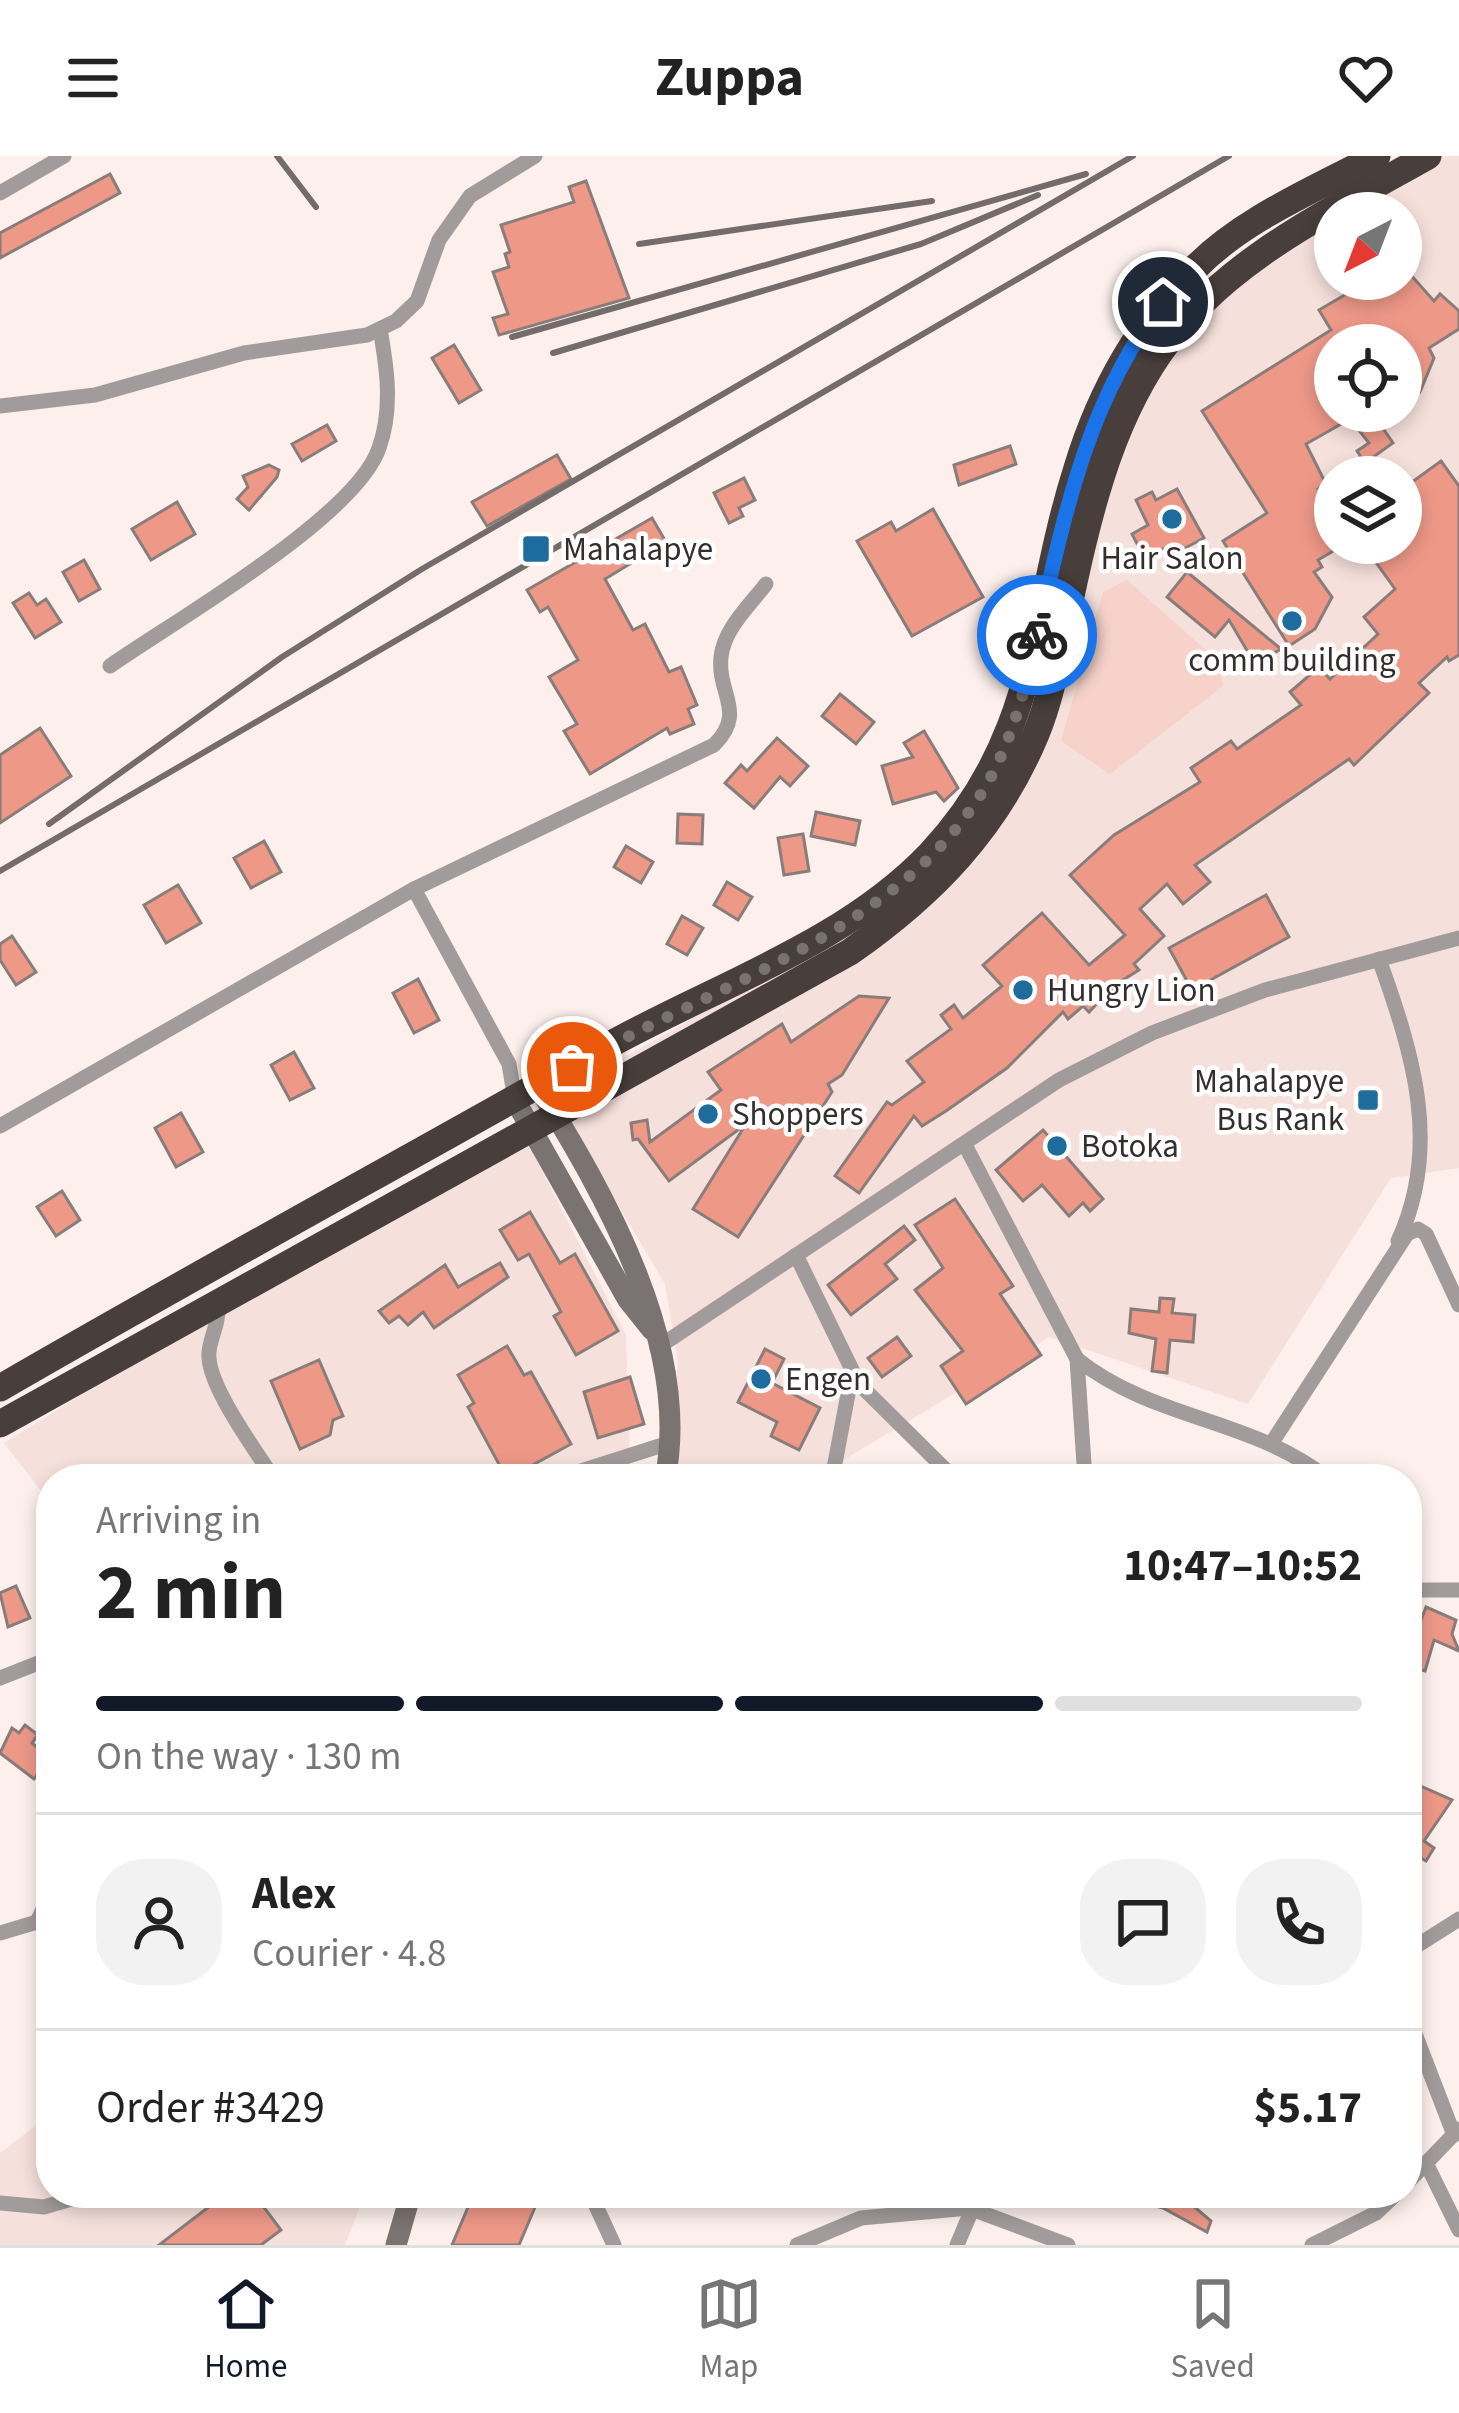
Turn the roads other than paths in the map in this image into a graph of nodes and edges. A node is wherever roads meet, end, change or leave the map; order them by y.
1 (64, 156) edge
2 (535, 156) edge
3 (1377, 156) edge
4 (1428, 156) edge
5 (512, 162) edge
6 (0, 194) edge
7 (380, 329) junction
8 (0, 406) edge
9 (766, 584) dead end
10 (110, 666) dead end
11 (414, 890) junction
12 (1459, 938) edge
13 (1379, 959) junction
14 (509, 1064) junction
15 (526, 1093) junction
16 (542, 1119) junction
17 (0, 1126) edge
18 (965, 1145) junction
19 (1397, 1244) junction
20 (796, 1255) junction
21 (218, 1302) junction
22 (1459, 1305) edge
23 (654, 1339) junction
24 (1077, 1359) junction
25 (852, 1373) junction
26 (0, 1388) edge
27 (0, 1424) edge
28 (1273, 1441) junction
29 (669, 1443) junction
30 (265, 1464) edge
31 (603, 1464) edge
32 (667, 1464) edge
33 (833, 1464) edge
34 (939, 1464) edge
35 (1085, 1464) edge
36 (1306, 1464) edge
37 (1422, 1590) edge
38 (1459, 1590) edge
39 (36, 1664) edge
40 (0, 1678) edge
41 (1459, 1919) edge
42 (36, 1923) edge
43 (0, 1933) edge
44 (1422, 1942) edge
45 (1422, 2049) edge
46 (1456, 2132) edge
47 (1426, 2164) junction
48 (1422, 2168) edge
49 (0, 2203) edge
50 (36, 2206) edge
51 (407, 2208) edge
52 (597, 2208) edge
53 (969, 2208) junction
54 (1381, 2208) edge
55 (1459, 2230) edge
56 (396, 2245) edge
57 (614, 2245) edge
58 (797, 2245) edge
59 (957, 2245) edge
60 (1068, 2245) edge
61 (1312, 2245) edge

1 - 6 street
2 - 5 street
3 - 15 highway
4 - 16 highway
5 - 7 street
7 - 8 street
7 - 10 street
9 - 11 street
11 - 14 street
11 - 17 street
12 - 13 street
13 - 18 street
13 - 19 street
14 - 15 street
14 - 15 street
15 - 16 street
15 - 26 highway
16 - 21 highway
16 - 23 street
18 - 20 street
18 - 24 street
19 - 22 street
19 - 28 street
20 - 23 street
20 - 25 street
21 - 27 highway
21 - 30 street
23 - 29 street
24 - 28 street
24 - 35 street
25 - 33 street
25 - 34 street
28 - 36 street
29 - 31 street
29 - 32 street
37 - 38 street
39 - 40 street
41 - 44 street
42 - 43 street
45 - 46 street
46 - 47 street
47 - 48 street
47 - 55 street
49 - 50 street
51 - 56 street
52 - 57 street
53 - 58 street
53 - 59 street
53 - 60 street
54 - 61 street

